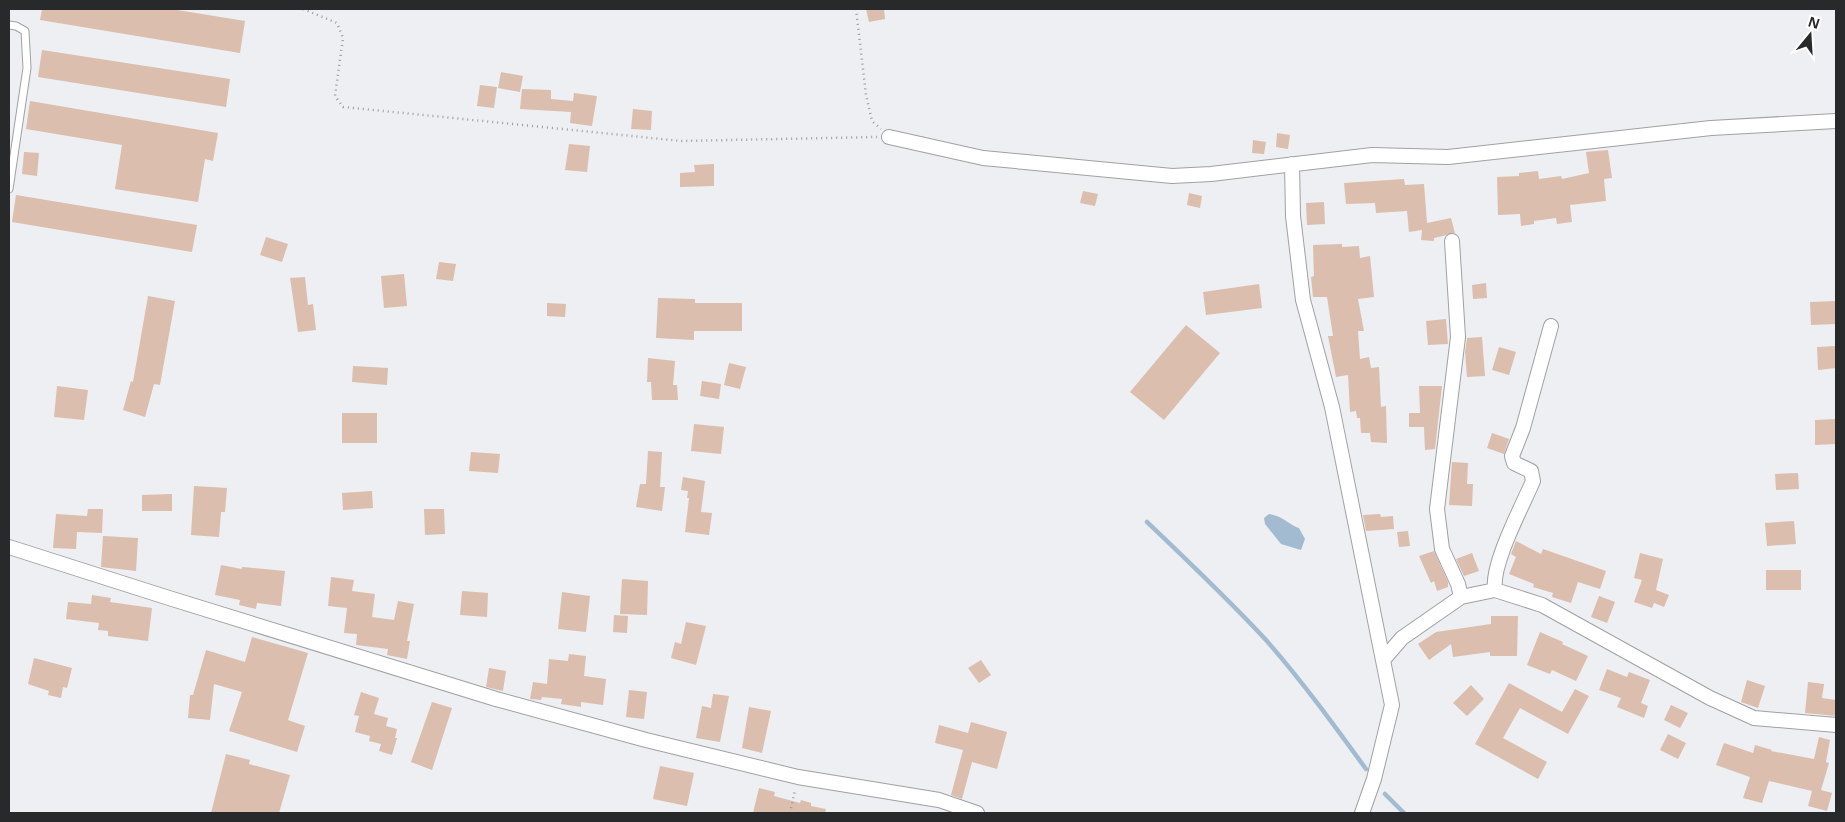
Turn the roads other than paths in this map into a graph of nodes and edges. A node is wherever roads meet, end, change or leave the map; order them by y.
1 (9, 25) edge
2 (1836, 121) edge
3 (889, 137) road end
4 (1292, 164) junction
5 (9, 189) edge
6 (1452, 241) dead end
7 (1551, 326) dead end
8 (9, 546) edge
9 (1495, 590) junction
10 (1461, 597) junction
11 (1383, 660) junction
12 (1836, 725) edge
13 (977, 813) edge
14 (1362, 813) edge

1 - 5 lane
2 - 4 street
3 - 4 street
4 - 11 street
6 - 10 street
7 - 9 street
8 - 13 street
9 - 10 street
9 - 12 street
10 - 11 street
11 - 14 street

